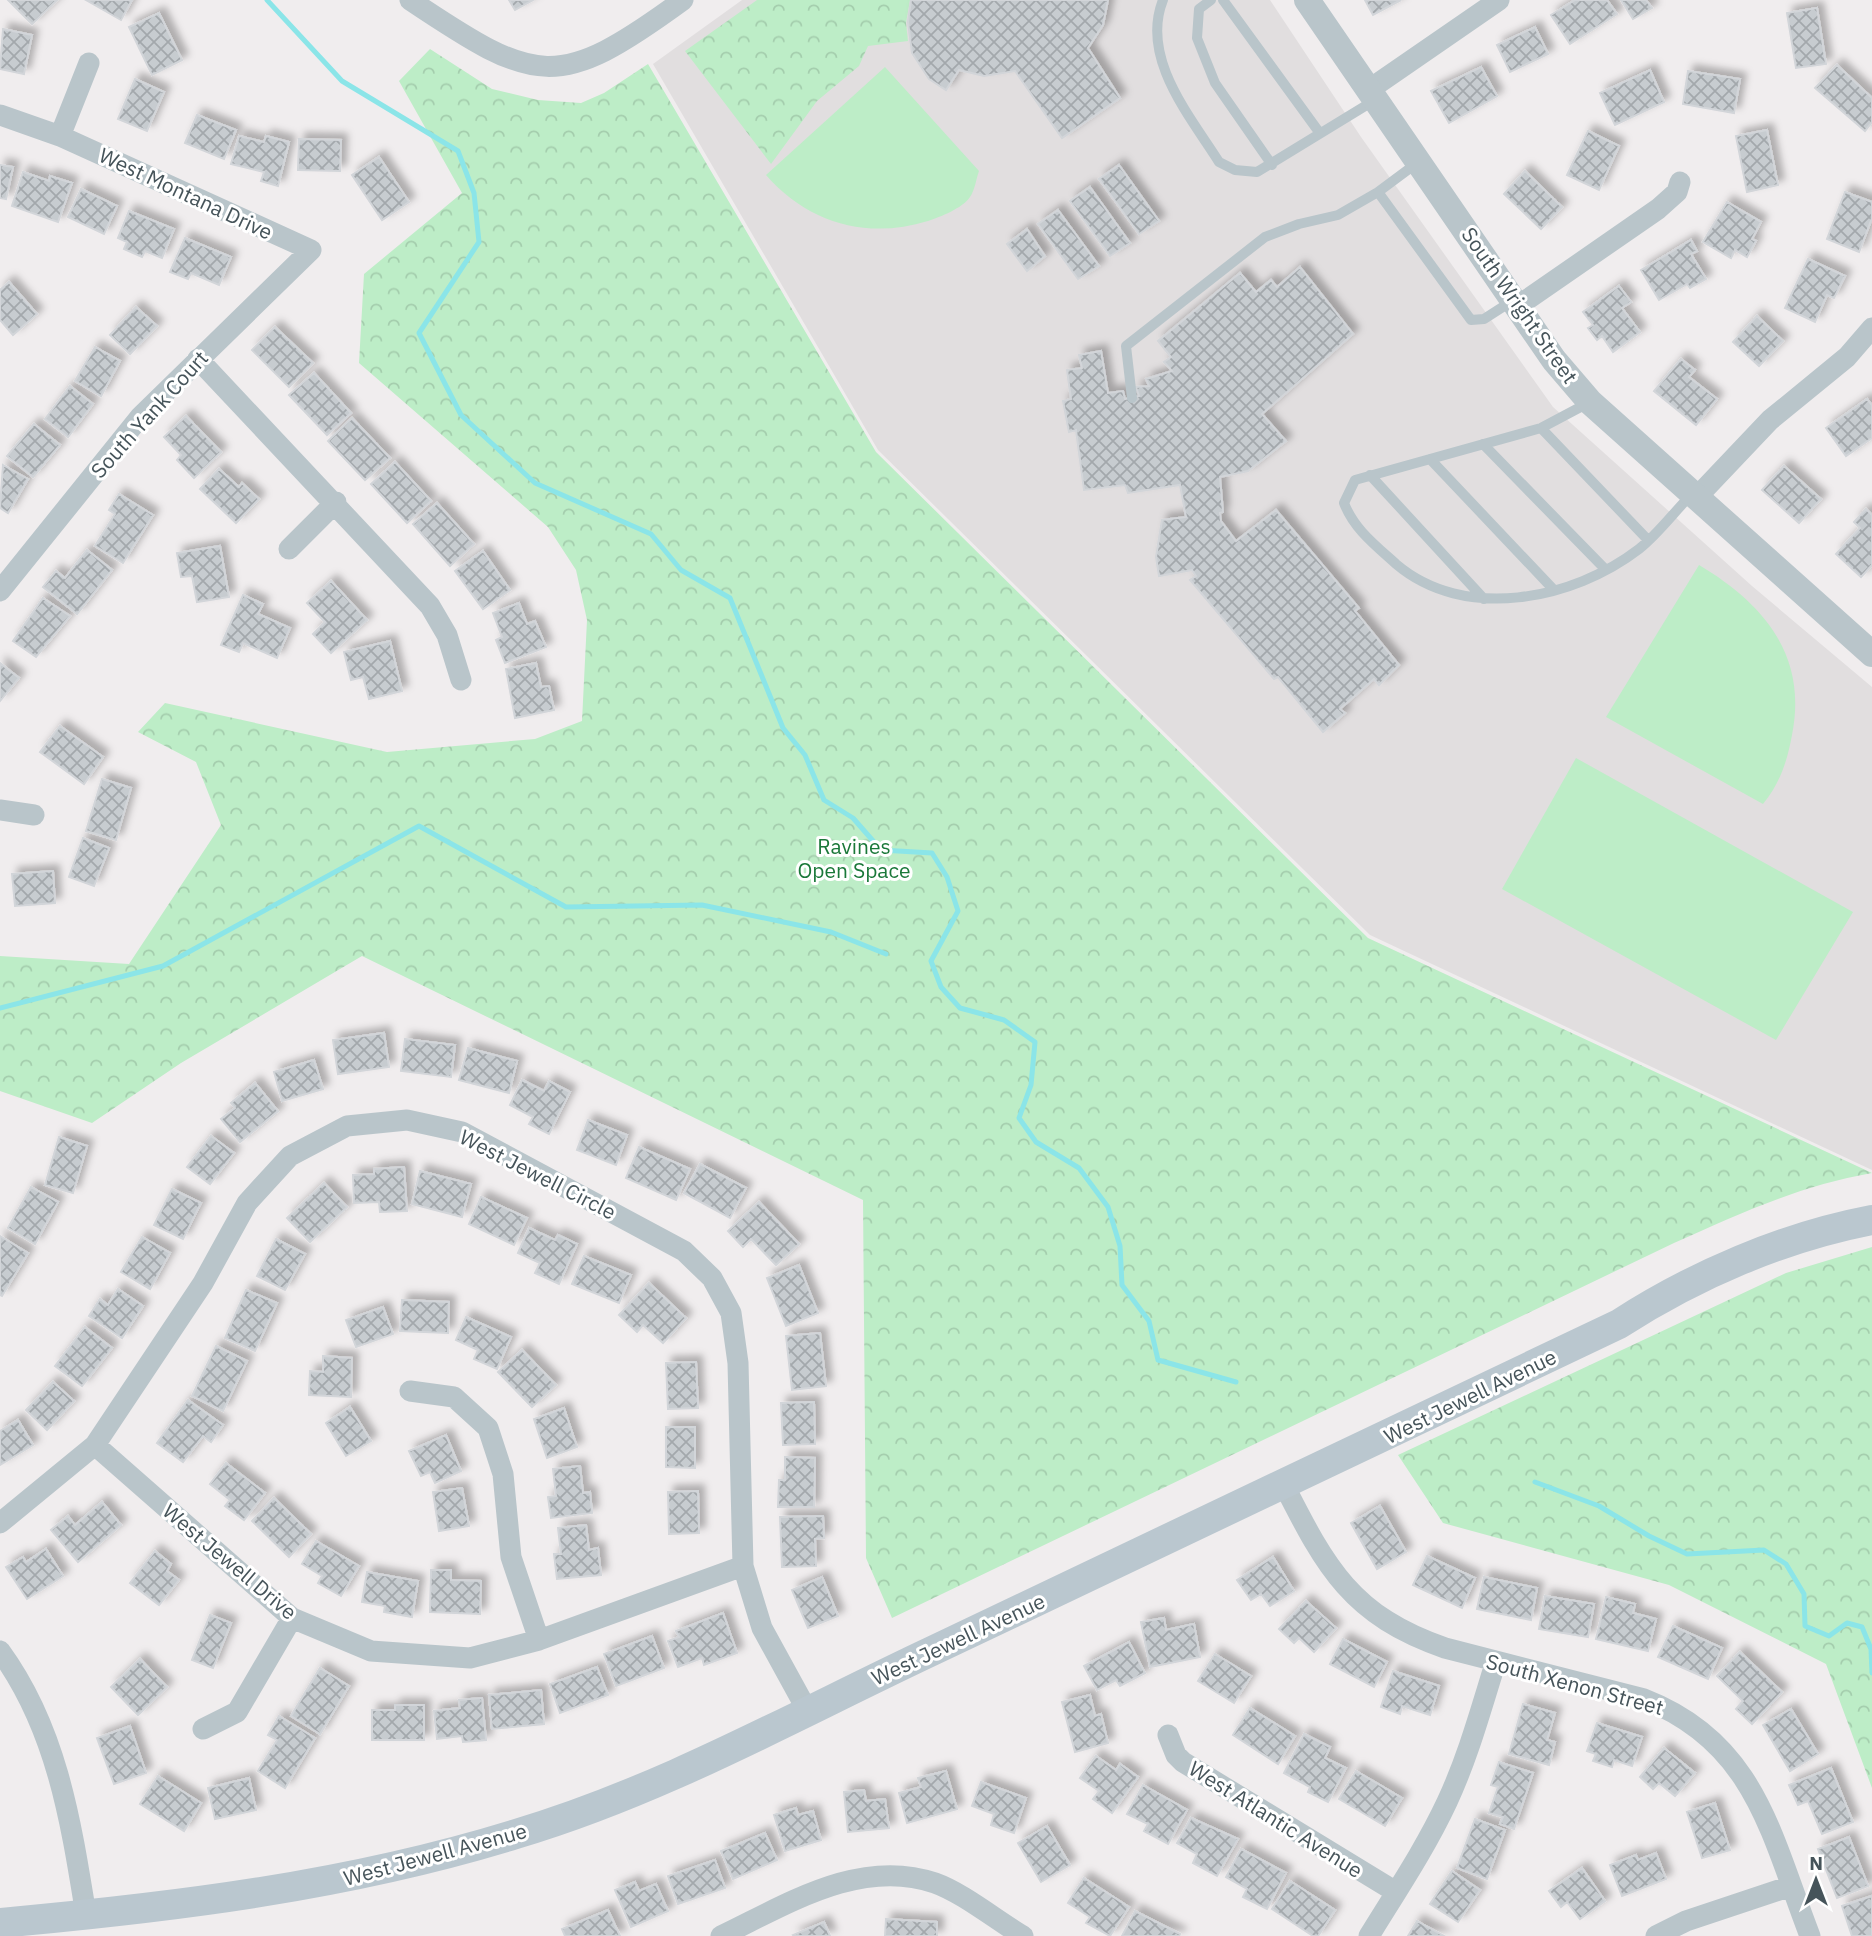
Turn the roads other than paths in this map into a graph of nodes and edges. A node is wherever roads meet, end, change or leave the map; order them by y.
1 (410, 0) edge
2 (683, 0) edge
3 (1163, 0) edge
4 (1211, 0) edge
5 (1223, 0) edge
6 (1307, 0) edge
7 (1499, 0) edge
8 (434, 6) edge
9 (89, 63) dead end
10 (1373, 94) junction
11 (0, 115) edge
12 (1319, 132) junction
13 (60, 136) junction
14 (1419, 161) junction
15 (1272, 165) junction
16 (1680, 182) dead end
17 (1378, 192) junction
18 (311, 250) joint
19 (1516, 303) junction
20 (1872, 328) edge
21 (198, 359) junction
22 (1132, 398) dead end
23 (1590, 402) junction
24 (1541, 428) junction
25 (1483, 444) junction
26 (1430, 459) junction
27 (1370, 475) junction
28 (1694, 496) junction
29 (336, 502) junction
30 (1648, 540) junction
31 (289, 549) dead end
32 (1605, 569) junction
33 (1553, 589) junction
34 (0, 591) edge
35 (1484, 599) junction
36 (1870, 649) edge
37 (461, 680) dead end
38 (0, 810) edge
39 (34, 816) dead end
40 (1872, 1220) edge
41 (410, 1391) dead end
42 (95, 1445) junction
43 (1284, 1485) junction
44 (0, 1523) edge
45 (743, 1566) junction
46 (292, 1618) junction
47 (539, 1640) junction
48 (0, 1651) edge
49 (1496, 1661) junction
50 (807, 1710) junction
51 (204, 1729) dead end
52 (1168, 1735) dead end
53 (1791, 1886) junction
54 (1396, 1892) junction
55 (0, 1923) edge
56 (87, 1926) edge
57 (733, 1933) edge
58 (1023, 1936) edge
59 (1369, 1936) edge
60 (1656, 1936) edge
61 (1810, 1936) edge

1 - 8 street
2 - 8 street
3 - 15 lane
4 - 15 lane
5 - 12 lane
6 - 10 street, South Wright Street
7 - 10 street
9 - 13 street
10 - 12 lane
10 - 14 street, South Wright Street
11 - 13 street, West Montana Drive
12 - 15 lane
13 - 18 street, West Montana Drive
14 - 17 lane
14 - 19 street, South Wright Street
16 - 19 street
17 - 19 lane
17 - 22 lane
18 - 21 street, South Yank Court
19 - 23 street, South Wright Street
20 - 28 street
21 - 29 street
21 - 34 street, South Yank Court
23 - 24 lane
23 - 28 street, South Wright Street
24 - 25 lane
24 - 30 lane
25 - 26 lane
25 - 32 lane
26 - 27 lane
26 - 33 lane
27 - 35 lane
27 - 35 lane
28 - 30 lane
28 - 36 street, South Wright Street
29 - 31 street
29 - 37 street
30 - 32 lane
32 - 33 lane
33 - 35 lane
38 - 39 street
40 - 43 main road, West Jewell Avenue
41 - 47 street
42 - 44 street, West Jewell Circle
42 - 45 street, West Jewell Circle
42 - 46 street, West Jewell Drive
43 - 49 street, South Xenon Street
43 - 50 main road, West Jewell Avenue
45 - 47 street, West Jewell Drive
45 - 50 street, West Jewell Circle
46 - 47 street, West Jewell Drive
46 - 51 street
48 - 56 street
49 - 53 street, South Xenon Street
49 - 54 street
50 - 56 main road, West Jewell Avenue
52 - 54 street, West Atlantic Avenue
53 - 60 street
53 - 61 street, South Xenon Street
54 - 59 street
55 - 56 main road, West Jewell Avenue
57 - 58 street

